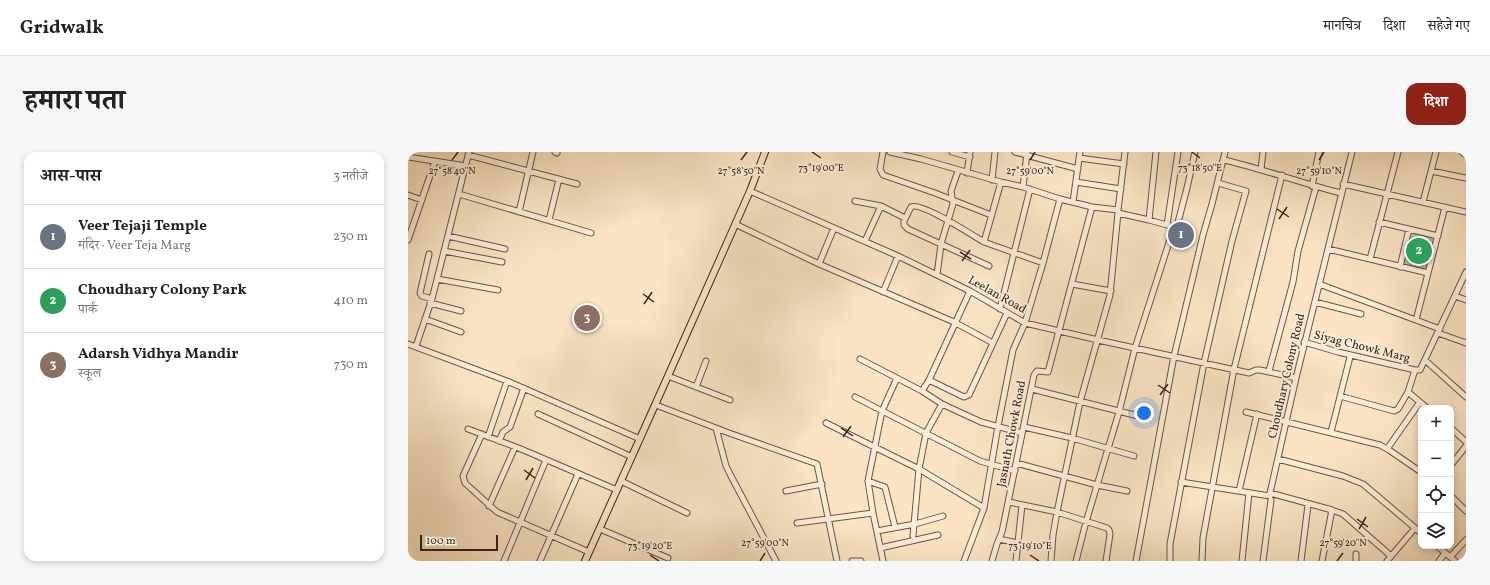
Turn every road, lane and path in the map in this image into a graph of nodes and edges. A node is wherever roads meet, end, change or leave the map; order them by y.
1 (533, 152) edge
2 (765, 152) edge
3 (883, 152) edge
4 (890, 152) edge
5 (923, 152) edge
6 (952, 152) edge
7 (995, 152) edge
8 (1015, 152) edge
9 (1080, 152) edge
10 (1125, 152) edge
11 (1156, 152) edge
12 (1178, 152) edge
13 (1195, 152) edge
14 (1218, 152) edge
15 (1263, 152) edge
16 (1319, 152) edge
17 (1352, 152) edge
18 (1398, 152) edge
19 (1436, 152) edge
20 (1462, 152) edge
21 (1027, 153) edge
22 (1225, 153) edge
23 (469, 154) edge
24 (970, 154) edge
25 (1466, 155) edge
26 (408, 157) edge
27 (1080, 158) junction
28 (921, 159) junction
29 (1224, 160) junction
30 (435, 161) junction
31 (1124, 164) junction
32 (466, 166) junction
33 (1078, 169) junction
34 (1261, 170) junction
35 (528, 171) junction
36 (958, 171) junction
37 (1431, 171) junction
38 (968, 173) junction
39 (1282, 175) junction
40 (1466, 177) edge
41 (559, 179) junction
42 (992, 180) junction
43 (1000, 182) junction
44 (1076, 182) junction
45 (1218, 182) junction
46 (577, 184) dead end
47 (1343, 184) junction
48 (1314, 186) junction
49 (1023, 187) junction
50 (1030, 189) junction
51 (1121, 189) junction
52 (750, 191) junction
53 (1341, 193) junction
54 (1386, 193) junction
55 (458, 194) junction
56 (408, 195) edge
57 (1060, 199) junction
58 (422, 200) junction
59 (952, 200) junction
60 (855, 201) dead end
61 (1073, 202) junction
62 (1423, 202) junction
63 (881, 206) junction
64 (1092, 207) junction
65 (1445, 207) junction
66 (519, 212) junction
67 (1118, 212) junction
68 (1466, 212) edge
69 (991, 215) junction
70 (905, 218) junction
71 (549, 220) junction
72 (948, 220) junction
73 (1149, 220) junction
74 (1379, 222) junction
75 (735, 224) junction
76 (1167, 225) junction
77 (1174, 227) junction
78 (834, 228) junction
79 (1409, 229) junction
80 (591, 233) dead end
81 (448, 236) junction
82 (1438, 236) junction
83 (408, 237) edge
84 (865, 241) junction
85 (984, 242) junction
86 (941, 244) junction
87 (505, 249) dead end
88 (1328, 249) junction
89 (444, 251) junction
90 (1015, 252) junction
91 (429, 254) dead end
92 (898, 256) junction
93 (1370, 259) junction
94 (502, 262) dead end
95 (1043, 263) junction
96 (819, 264) junction
97 (989, 266) dead end
98 (1400, 266) junction
99 (1466, 272) edge
100 (1428, 273) junction
101 (937, 275) junction
102 (437, 279) junction
103 (1072, 284) junction
104 (1319, 284) junction
105 (498, 290) dead end
106 (970, 291) junction
107 (1111, 291) junction
108 (883, 292) junction
109 (1454, 296) junction
110 (1466, 300) edge
111 (431, 301) junction
112 (1315, 302) junction
113 (1000, 309) junction
114 (461, 311) dead end
115 (1007, 313) junction
116 (1361, 314) dead end
117 (425, 319) junction
118 (1416, 320) junction
119 (954, 322) junction
120 (1024, 323) junction
121 (1059, 330) junction
122 (1439, 331) junction
123 (461, 332) dead end
124 (1098, 340) junction
125 (1304, 342) junction
126 (993, 343) junction
127 (1466, 343) edge
128 (408, 344) edge
129 (416, 346) junction
130 (1135, 348) junction
131 (1174, 357) junction
132 (1350, 357) dead end
133 (860, 359) dead end
134 (1425, 360) junction
135 (706, 361) dead end
136 (1204, 363) junction
137 (1234, 369) junction
138 (1414, 370) junction
139 (1269, 371) junction
140 (668, 376) junction
141 (897, 378) junction
142 (1296, 378) junction
143 (507, 380) junction
144 (929, 380) junction
145 (696, 387) junction
146 (524, 388) junction
147 (1032, 388) junction
148 (922, 391) junction
149 (1408, 392) junction
150 (1340, 396) junction
151 (855, 397) dead end
152 (1466, 397) edge
153 (730, 400) dead end
154 (1080, 402) junction
155 (1420, 402) junction
156 (942, 404) junction
157 (656, 405) junction
158 (1424, 405) edge
159 (882, 411) junction
160 (1119, 412) junction
161 (1246, 412) dead end
162 (538, 414) dead end
163 (1257, 414) junction
164 (1142, 417) dead end
165 (1286, 421) junction
166 (826, 423) dead end
167 (998, 426) junction
168 (716, 428) junction
169 (468, 429) dead end
170 (1023, 430) junction
171 (1454, 431) edge
172 (1331, 432) junction
173 (926, 433) junction
174 (482, 434) junction
175 (488, 436) junction
176 (1072, 438) junction
177 (640, 439) junction
178 (499, 441) junction
179 (1466, 442) edge
180 (1466, 446) edge
181 (515, 447) junction
182 (875, 447) junction
183 (1108, 449) junction
184 (1387, 449) junction
185 (1134, 456) dead end
186 (632, 457) junction
187 (1278, 459) junction
188 (546, 460) junction
189 (1454, 461) edge
190 (1016, 463) junction
191 (992, 465) junction
192 (919, 469) junction
193 (1418, 470) edge
194 (1015, 471) junction
195 (578, 474) junction
196 (1064, 476) junction
197 (621, 481) junction
198 (868, 481) junction
199 (1181, 482) junction
200 (822, 484) junction
201 (1098, 485) junction
202 (1213, 487) junction
203 (617, 490) junction
204 (786, 490) dead end
205 (1127, 491) dead end
206 (1239, 491) junction
207 (1249, 492) junction
208 (1454, 499) edge
209 (1008, 502) junction
210 (1022, 505) junction
211 (1308, 505) dead end
212 (489, 506) junction
213 (984, 508) junction
214 (1332, 510) junction
215 (1466, 511) edge
216 (1058, 512) junction
217 (687, 513) dead end
218 (873, 513) junction
219 (943, 516) dead end
220 (829, 518) junction
221 (520, 521) junction
222 (1086, 522) junction
223 (797, 523) dead end
224 (915, 524) junction
225 (895, 527) junction
226 (1415, 528) junction
227 (600, 529) junction
228 (1418, 530) edge
229 (877, 531) junction
230 (552, 535) junction
231 (938, 535) dead end
232 (913, 536) dead end
233 (999, 539) junction
234 (1466, 540) edge
235 (1018, 543) junction
236 (880, 548) junction
237 (1440, 549) edge
238 (589, 552) junction
239 (1445, 553) junction
240 (1356, 554) dead end
241 (1391, 556) junction
242 (1450, 557) junction
243 (668, 558) dead end
244 (504, 561) edge
245 (540, 561) edge
246 (585, 561) edge
247 (776, 561) edge
248 (837, 561) edge
249 (852, 561) edge
250 (861, 561) edge
251 (883, 561) edge
252 (964, 561) edge
253 (992, 561) edge
254 (1016, 561) edge
255 (1051, 561) edge
256 (1076, 561) edge
257 (1106, 561) edge
258 (1136, 561) edge
259 (1170, 561) edge
260 (1202, 561) edge
261 (1242, 561) edge
262 (1263, 561) edge
263 (1301, 561) edge
264 (1322, 561) edge
265 (1356, 561) edge
266 (1388, 561) edge
267 (1439, 561) edge
268 (1455, 561) edge

1 - 35 street
2 - 52 main road
3 - 59 street
4 - 28 street
5 - 28 street
6 - 24 street
7 - 42 street
8 - 21 street
9 - 27 street
10 - 31 street
11 - 73 street
12 - 76 street
13 - 77 street
14 - 22 street
15 - 34 street
16 - 48 street
17 - 47 street, Choudhary Colony Road
18 - 54 street
19 - 37 street
20 - 25 street
21 - 33 street
21 - 49 street
22 - 29 street
23 - 32 street
23 - 35 street
24 - 38 street
26 - 30 street
27 - 31 street
27 - 33 street
28 - 36 street
29 - 34 street
29 - 45 street
30 - 32 street
30 - 58 street
31 - 51 street
32 - 55 street
33 - 44 street
34 - 39 street
35 - 41 street
35 - 66 street
36 - 38 street
36 - 59 street
37 - 40 street
37 - 62 street
38 - 42 street
39 - 48 street
39 - 137 street
41 - 46 street
41 - 71 street
42 - 43 street
43 - 49 street
43 - 69 street
44 - 51 street
44 - 61 street
45 - 131 street
45 - 136 street
47 - 53 street, Choudhary Colony Road
47 - 54 street
48 - 53 street
48 - 139 street
49 - 50 street
50 - 57 street
50 - 90 street
51 - 67 street
52 - 75 main road
52 - 78 street, Leelan Road
53 - 88 street, Choudhary Colony Road
54 - 62 street
54 - 74 street
55 - 66 street
55 - 81 street
56 - 58 street
57 - 61 street
57 - 95 street
58 - 83 street
59 - 69 street
59 - 72 street
60 - 63 street
61 - 64 street
62 - 65 street
63 - 70 street
63 - 84 street
64 - 67 street
64 - 103 street, Jasnath Chowk Road
65 - 68 street
65 - 82 street
66 - 71 street
67 - 73 street
67 - 107 street
69 - 85 street
70 - 72 street
70 - 86 street
71 - 80 street
72 - 85 street
72 - 86 street
73 - 76 street
74 - 79 street
74 - 93 street
75 - 96 street
75 - 140 main road
76 - 77 street
77 - 130 street
78 - 84 street, Leelan Road
78 - 96 street
79 - 82 street
79 - 98 street
81 - 87 street
81 - 89 street
82 - 100 street
84 - 92 street, Leelan Road
85 - 90 street
86 - 97 street
86 - 101 street
88 - 93 street
88 - 104 street, Choudhary Colony Road
89 - 94 street
89 - 102 street
90 - 95 street
90 - 113 street
91 - 111 street
92 - 101 street, Leelan Road
92 - 108 street
93 - 98 street
95 - 120 street
96 - 108 street
98 - 100 street
99 - 109 street
100 - 118 street
101 - 106 street, Leelan Road
102 - 105 street
102 - 111 street
103 - 107 street
103 - 121 street, Jasnath Chowk Road
104 - 112 street, Choudhary Colony Road
104 - 118 street
106 - 113 street, Leelan Road
106 - 119 street
107 - 124 street
108 - 119 street
109 - 110 street
109 - 122 street
111 - 114 street
111 - 117 street
112 - 116 street
112 - 125 street, Choudhary Colony Road
113 - 115 street, Leelan Road
115 - 120 street, Leelan Road
115 - 126 street
117 - 123 street
117 - 129 street
118 - 122 street
119 - 126 street
119 - 144 street
120 - 121 street, Leelan Road
120 - 167 street
121 - 124 street, Leelan Road
121 - 147 street, Jasnath Chowk Road
122 - 127 street
122 - 134 street
124 - 130 street, Leelan Road
124 - 154 street
125 - 138 street, Siyag Chowk Marg
125 - 142 street, Choudhary Colony Road
126 - 144 street
128 - 129 street
129 - 143 street
130 - 131 street, Leelan Road
130 - 160 street
131 - 136 street, Leelan Road
131 - 258 street
132 - 150 street
133 - 141 street
134 - 138 street
134 - 152 street
135 - 145 street
136 - 137 street, Leelan Road
136 - 199 street
137 - 139 street, Leelan Road
137 - 202 street
138 - 149 street, Siyag Chowk Marg
139 - 142 street, Leelan Road
140 - 145 street
140 - 157 main road
141 - 148 street
141 - 159 street
142 - 165 street, Choudhary Colony Road
143 - 146 street
143 - 175 street
144 - 148 street
145 - 153 street
146 - 177 street
146 - 178 street
147 - 154 street
147 - 170 street, Jasnath Chowk Road
148 - 156 street
149 - 150 street, Siyag Chowk Marg
149 - 155 street
150 - 172 street
151 - 159 street
154 - 160 street
154 - 176 street
155 - 158 street
155 - 184 street
156 - 167 street
156 - 173 street
157 - 168 street
157 - 177 main road
159 - 173 street
159 - 182 street
160 - 164 street
160 - 183 street
161 - 163 street
162 - 186 street
163 - 165 street
163 - 206 street
165 - 172 street
165 - 187 street, Choudhary Colony Road
166 - 182 street
167 - 170 street
167 - 191 street
168 - 200 street
168 - 247 street
169 - 174 street
170 - 176 street
170 - 190 street, Jasnath Chowk Road
171 - 179 street
172 - 184 street
173 - 191 street
173 - 192 street
174 - 175 street
174 - 212 street
175 - 178 street
176 - 183 street
176 - 196 street
177 - 186 main road
178 - 181 street
180 - 189 street
181 - 188 street
181 - 212 street
182 - 192 street
182 - 198 street
183 - 185 street
183 - 201 street
184 - 193 street
186 - 197 main road
187 - 214 street, Choudhary Colony Road
187 - 226 street
188 - 195 street
188 - 221 street
190 - 194 street, Jasnath Chowk Road
190 - 196 street
191 - 194 street
191 - 213 street
192 - 213 street
192 - 224 street
194 - 209 street, Jasnath Chowk Road
195 - 203 street
195 - 230 street
196 - 201 street
196 - 216 street
197 - 203 main road
197 - 217 street
198 - 218 street
198 - 225 street
199 - 202 street
199 - 259 street
200 - 204 street
200 - 220 street
201 - 205 street
201 - 222 street
202 - 206 street
202 - 260 street
203 - 227 main road
206 - 207 street
207 - 261 street
207 - 262 street
208 - 215 street
209 - 210 street
209 - 233 street, Jasnath Chowk Road
210 - 216 street
210 - 235 street
211 - 263 street
212 - 221 street
213 - 252 street
214 - 241 street
214 - 264 street
216 - 222 street
216 - 255 street
218 - 220 street
218 - 229 street
219 - 224 street
220 - 223 street
220 - 248 street
221 - 230 street
221 - 244 street
222 - 256 street
222 - 257 street
224 - 225 street
224 - 232 street
225 - 229 street
226 - 228 street
226 - 241 street
227 - 238 main road
227 - 243 street
229 - 236 street
230 - 238 street
230 - 245 street
231 - 236 street
233 - 235 street
233 - 253 street, Jasnath Chowk Road
234 - 242 street
235 - 254 street
236 - 251 street
237 - 239 street
238 - 246 main road
239 - 242 street
239 - 267 street
240 - 265 street
241 - 266 street
242 - 268 street
249 - 250 street

